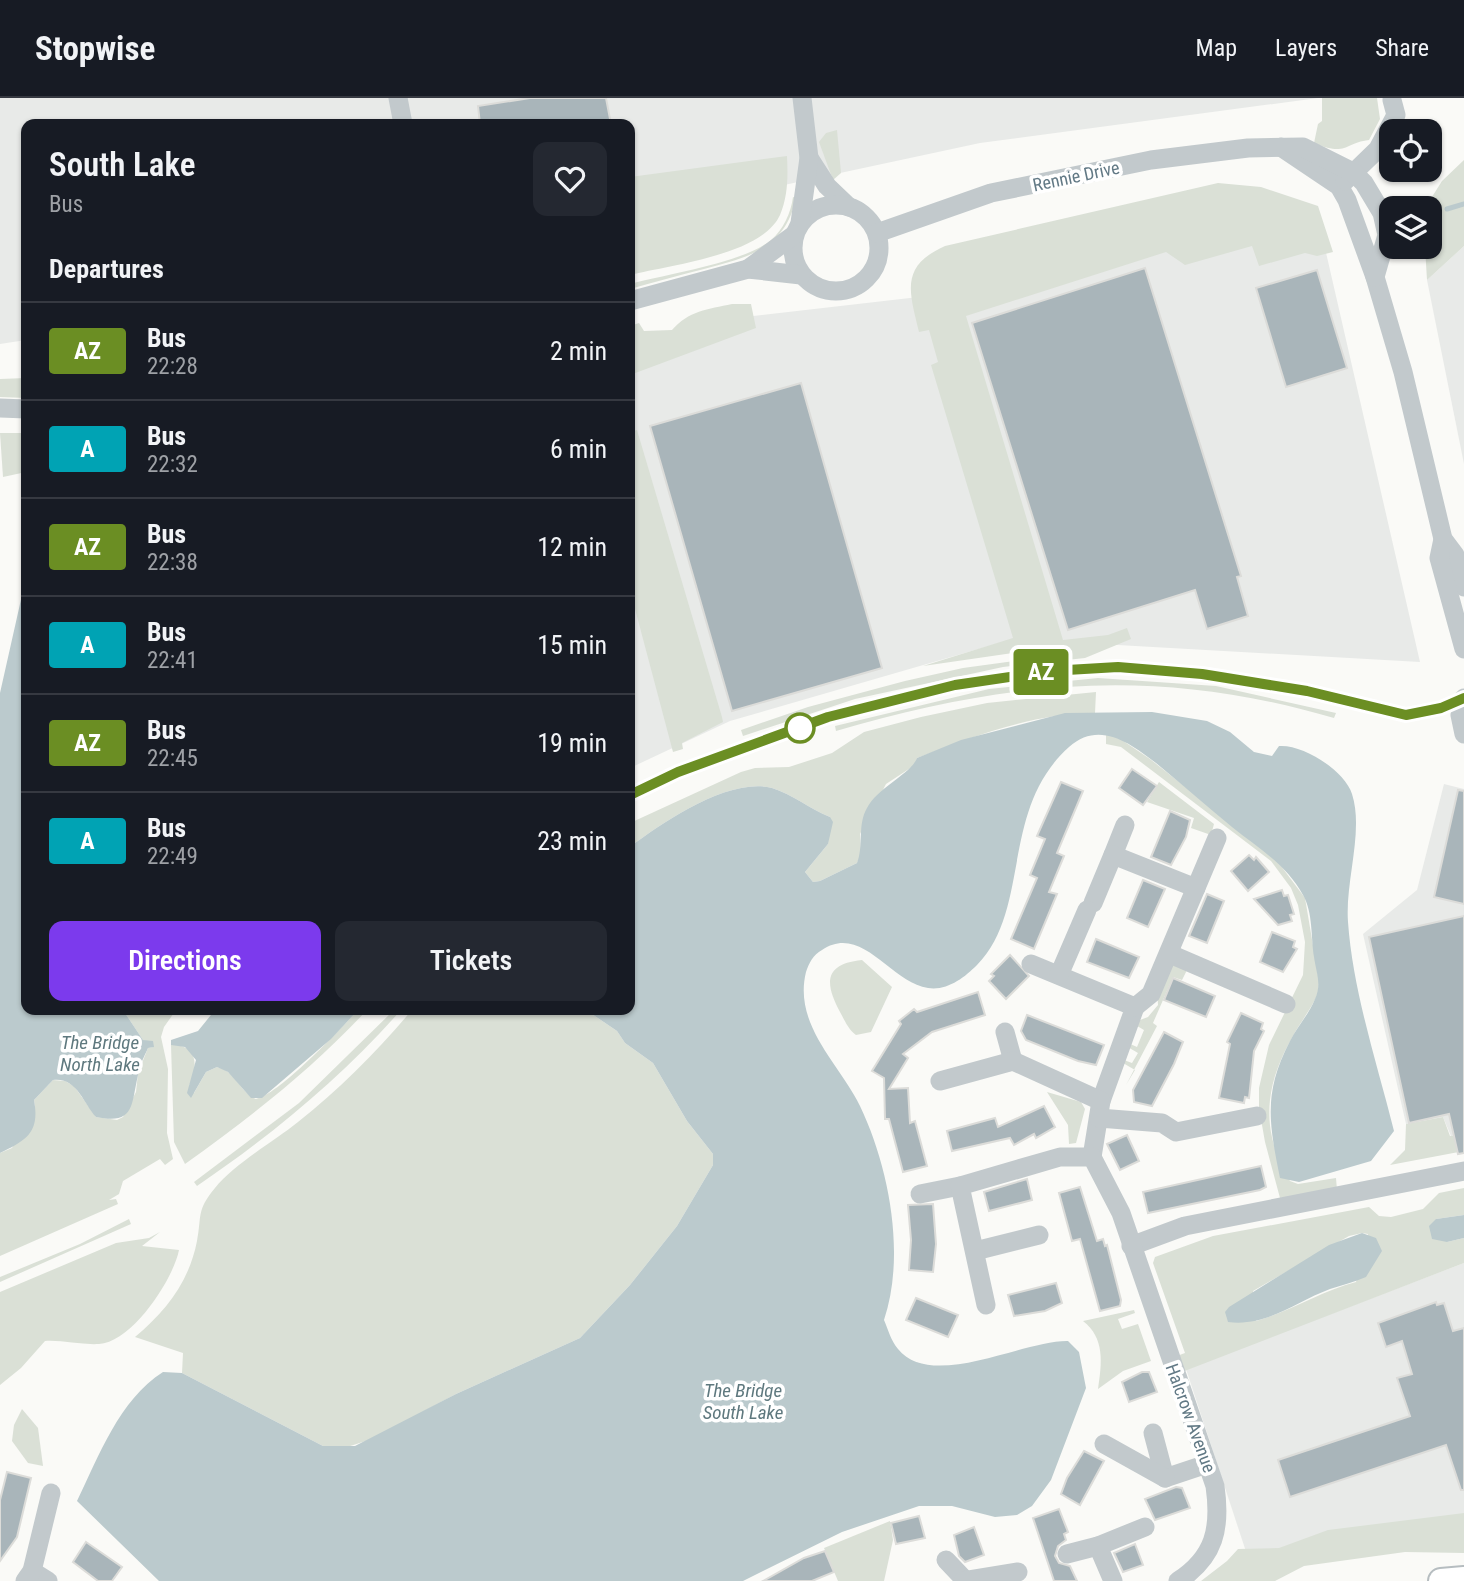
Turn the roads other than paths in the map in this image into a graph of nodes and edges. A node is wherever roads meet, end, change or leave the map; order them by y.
1 (398, 98) edge
2 (802, 98) edge
3 (1392, 100) edge
4 (402, 119) edge
5 (1281, 147) junction
6 (809, 158) junction
7 (1353, 172) junction
8 (1339, 186) junction
9 (849, 207) junction
10 (797, 229) junction
11 (877, 233) junction
12 (748, 269) junction
13 (801, 275) junction
14 (1376, 277) junction
15 (635, 299) edge
16 (0, 408) edge
17 (21, 409) edge
18 (1443, 540) junction
19 (1464, 587) edge
20 (1464, 649) edge
21 (1464, 698) edge
22 (1464, 734) edge
23 (1125, 825) dead end
24 (1217, 838) dead end
25 (1113, 855) junction
26 (1196, 888) junction
27 (1170, 954) junction
28 (1031, 964) dead end
29 (1059, 975) junction
30 (1286, 1004) dead end
31 (1135, 1007) junction
32 (1005, 1032) dead end
33 (1013, 1061) junction
34 (940, 1081) dead end
35 (1100, 1109) junction
36 (1257, 1116) dead end
37 (1092, 1157) junction
38 (1464, 1171) edge
39 (960, 1186) junction
40 (920, 1194) dead end
41 (1039, 1235) dead end
42 (1131, 1246) junction
43 (975, 1251) junction
44 (986, 1305) dead end
45 (1153, 1433) dead end
46 (1104, 1444) dead end
47 (1207, 1464) junction
48 (1166, 1478) junction
49 (51, 1493) dead end
50 (1145, 1527) dead end
51 (1098, 1546) junction
52 (1067, 1554) dead end
53 (946, 1560) dead end
54 (1018, 1572) dead end
55 (35, 1578) edge
56 (1464, 1579) edge
57 (963, 1580) edge
58 (1113, 1581) edge
59 (1178, 1581) edge
60 (1441, 1581) edge

1 - 4 street
2 - 6 street
3 - 7 street
5 - 7 street, Rennie Drive
5 - 8 street
5 - 11 street, Rennie Drive
6 - 9 street
6 - 10 street
7 - 8 street
7 - 14 street, Rennie Drive
8 - 14 street
9 - 10 street
9 - 11 street
10 - 12 street
10 - 13 street
11 - 13 street
12 - 13 street
12 - 15 street
14 - 18 street
16 - 17 street
18 - 19 street
18 - 20 street
21 - 22 street
23 - 25 street
24 - 26 street
25 - 26 street
25 - 29 street
26 - 27 street
27 - 30 street
27 - 31 street
28 - 29 street
29 - 31 street
31 - 35 street
32 - 33 street
33 - 34 street
33 - 35 street
35 - 36 street
35 - 37 street
37 - 39 street
37 - 42 street, Halcrow Avenue
38 - 42 street
39 - 40 street
39 - 43 street
41 - 43 street
42 - 47 street, Halcrow Avenue
43 - 44 street
45 - 48 street
46 - 48 street
47 - 48 street
47 - 59 street, Halcrow Avenue
49 - 55 street
50 - 51 street
51 - 52 street
51 - 58 street
53 - 57 street
54 - 57 street
56 - 60 main road

